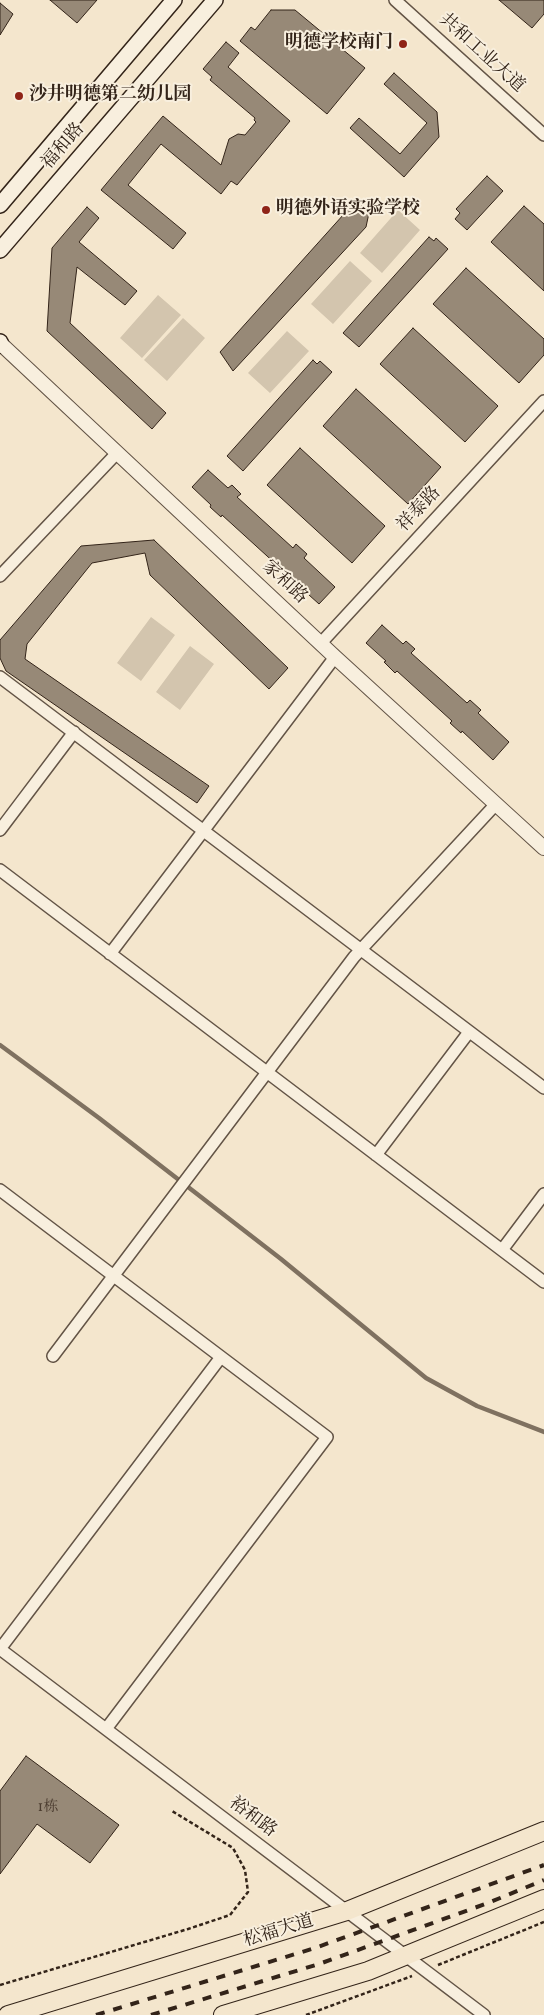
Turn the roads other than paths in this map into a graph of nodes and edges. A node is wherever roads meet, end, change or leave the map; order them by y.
1 (174, 0) edge
2 (214, 0) edge
3 (395, 0) edge
4 (544, 135) edge
5 (0, 205) edge
6 (11, 238) junction
7 (0, 250) edge
8 (0, 256) edge
9 (0, 344) edge
10 (544, 401) edge
11 (117, 453) junction
12 (0, 576) edge
13 (321, 644) junction
14 (335, 657) junction
15 (0, 677) edge
16 (74, 732) junction
17 (496, 804) junction
18 (0, 830) edge
19 (204, 831) junction
20 (544, 848) edge
21 (0, 870) edge
22 (361, 950) junction
23 (110, 954) junction
24 (469, 1032) junction
25 (267, 1072) junction
26 (544, 1088) edge
27 (376, 1155) junction
28 (0, 1190) edge
29 (544, 1194) edge
30 (502, 1250) junction
31 (114, 1276) junction
32 (544, 1282) edge
33 (52, 1356) dead end
34 (221, 1357) junction
35 (0, 1649) edge
36 (106, 1729) junction
37 (544, 1832) edge
38 (544, 1899) edge
39 (347, 1912) junction
40 (405, 1956) junction
41 (8, 2015) edge
42 (223, 2015) edge
43 (484, 2015) edge

1 - 5 main road, 福和路
2 - 6 main road, 福和路
3 - 4 street, 共和工业大道
6 - 7 main road, 福和路
6 - 8 main road
9 - 11 street, 家和路
10 - 13 street, 祥泰路
11 - 12 street
11 - 13 street, 家和路
13 - 14 street, 家和路
14 - 17 street, 家和路
14 - 19 street
15 - 16 street
16 - 18 street
16 - 19 street
17 - 20 street, 家和路
17 - 22 street
19 - 22 street
19 - 23 street
21 - 23 street
22 - 24 street
22 - 25 street
23 - 25 street
24 - 26 street
24 - 27 street
25 - 27 street
25 - 31 street
27 - 30 street
28 - 31 street
29 - 30 street
30 - 32 street
31 - 33 street
31 - 34 street
34 - 35 street
34 - 36 street
35 - 36 street, 裕和路
36 - 39 street, 裕和路
37 - 39 main road, 松福大道
38 - 40 main road
39 - 40 street, 裕和路
39 - 41 main road, 松福大道
40 - 42 main road
40 - 43 street, 裕和路

